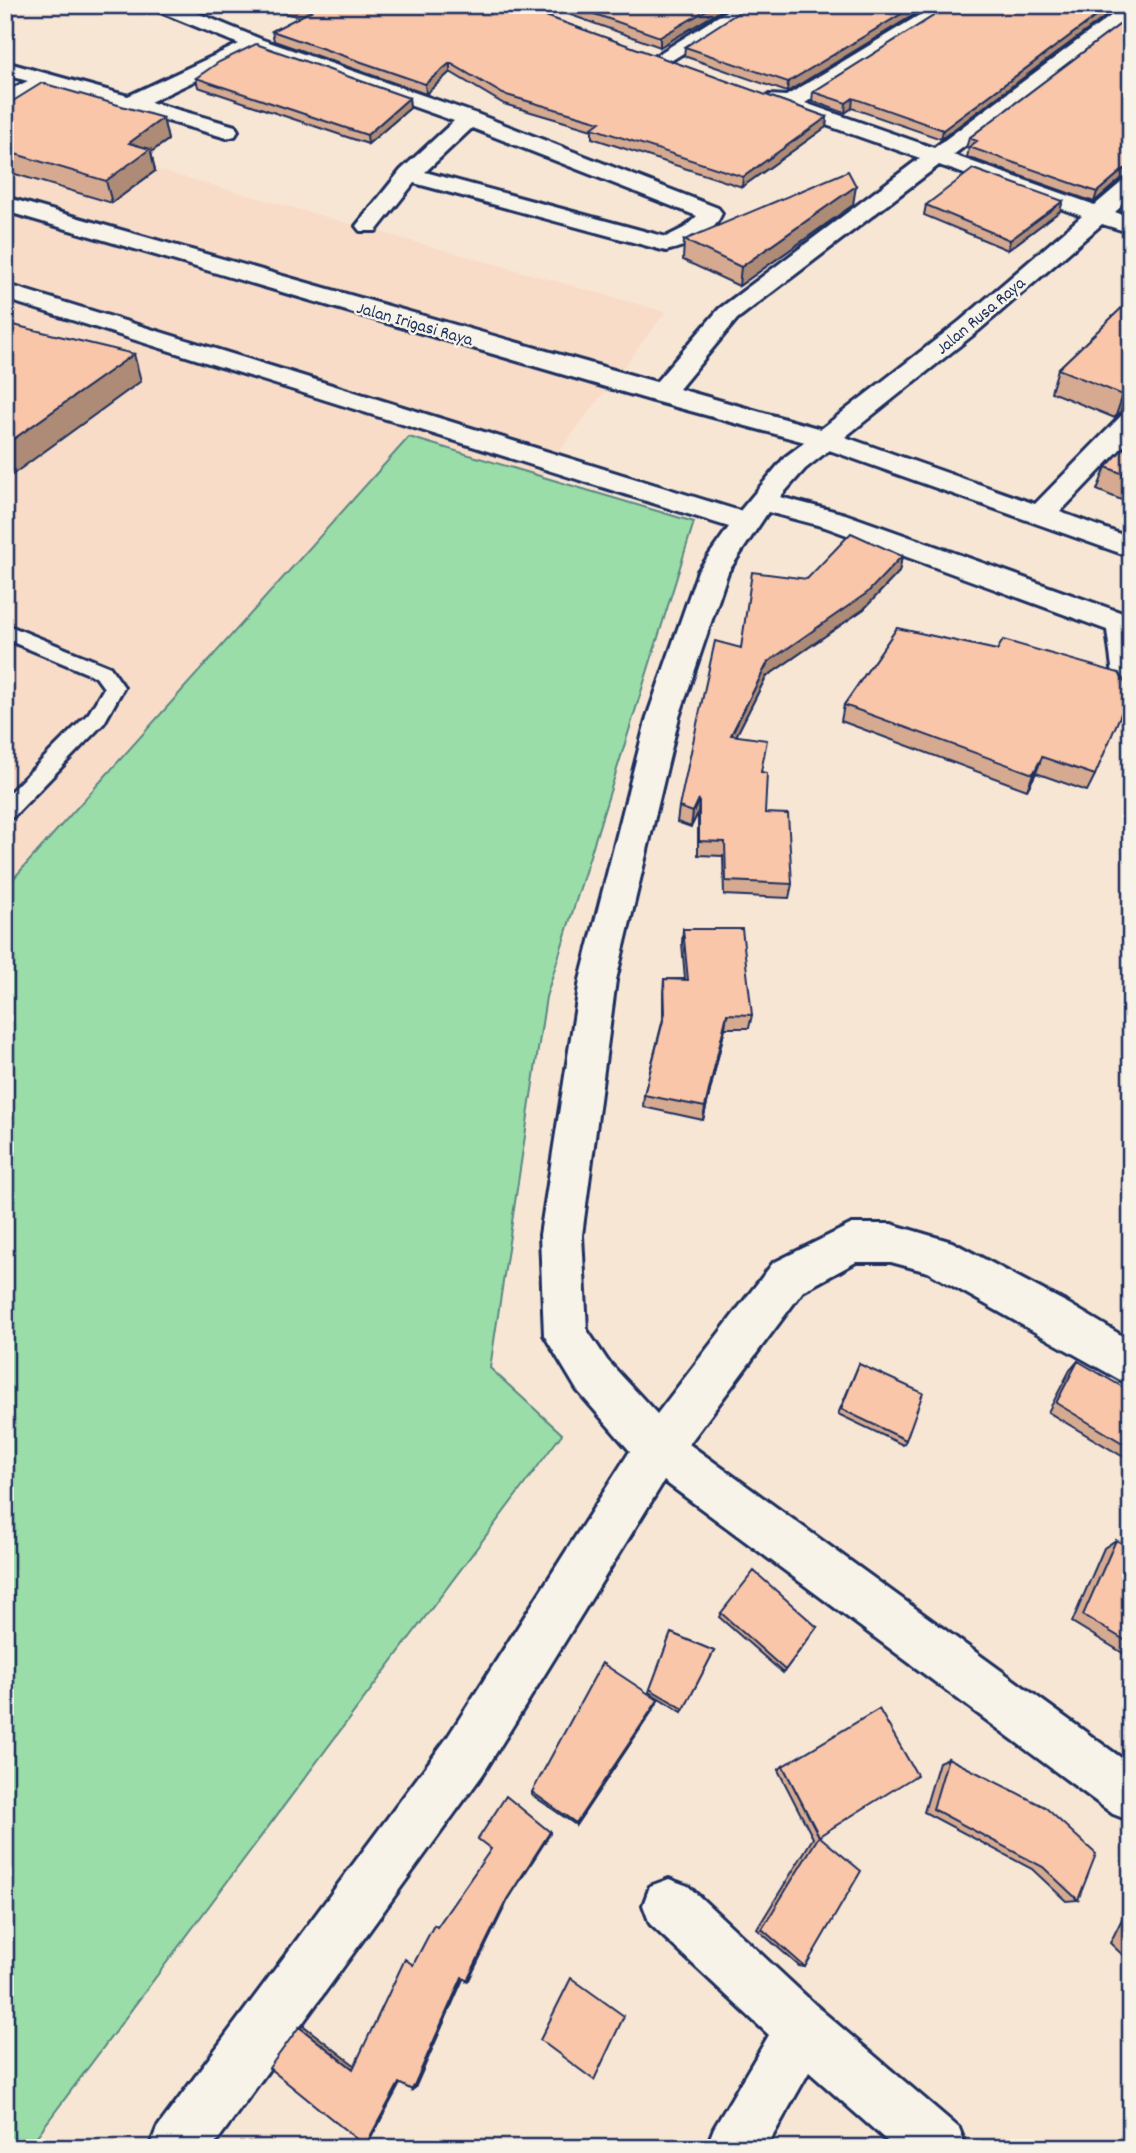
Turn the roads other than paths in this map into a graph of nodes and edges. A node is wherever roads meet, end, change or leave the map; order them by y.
1 (160, 5) edge
2 (514, 5) edge
3 (750, 5) edge
4 (950, 5) edge
5 (1131, 10) edge
6 (550, 14) edge
7 (256, 44) junction
8 (637, 49) edge
9 (662, 58) junction
10 (687, 67) edge
11 (5, 68) edge
12 (37, 77) junction
13 (5, 84) edge
14 (763, 95) edge
15 (5, 100) edge
16 (131, 103) junction
17 (789, 104) junction
18 (469, 119) junction
19 (227, 131) dead end
20 (936, 157) junction
21 (409, 176) junction
22 (1131, 186) edge
23 (5, 204) edge
24 (1099, 215) junction
25 (368, 226) dead end
26 (1131, 226) edge
27 (5, 290) edge
28 (659, 394) junction
29 (1131, 422) edge
30 (825, 439) junction
31 (757, 506) junction
32 (1040, 516) junction
33 (1131, 548) edge
34 (1126, 626) edge
35 (5, 632) edge
36 (1131, 690) edge
37 (5, 811) edge
38 (1131, 1365) edge
39 (658, 1449) junction
40 (1131, 1796) edge
41 (669, 1905) dead end
42 (803, 2030) junction
43 (177, 2148) edge
44 (734, 2148) edge
45 (939, 2148) edge

1 - 7 street
2 - 6 street
3 - 9 street
4 - 17 street
5 - 20 street
7 - 16 street
7 - 18 street
8 - 9 street
9 - 10 street
11 - 12 street
12 - 13 street
12 - 15 street
12 - 16 street
14 - 17 street
16 - 19 street
17 - 20 street
18 - 21 street
18 - 21 street
20 - 24 street
20 - 28 street
21 - 25 street
22 - 24 street, Jalan Rusa Raya
23 - 28 street, Jalan Irigasi Raya
24 - 26 street
24 - 30 street, Jalan Rusa Raya
27 - 31 street
28 - 30 street, Jalan Irigasi Raya
29 - 32 street
30 - 31 street, Jalan Rusa Raya
30 - 32 street, Jalan Irigasi Raya
31 - 34 street
31 - 39 street, Jalan Rusa Raya
32 - 33 street, Jalan Irigasi Raya
34 - 36 street
35 - 37 lane
38 - 39 street
39 - 40 street, Jalan Rusa Raya
39 - 43 street
41 - 42 street
42 - 44 street
42 - 45 street

